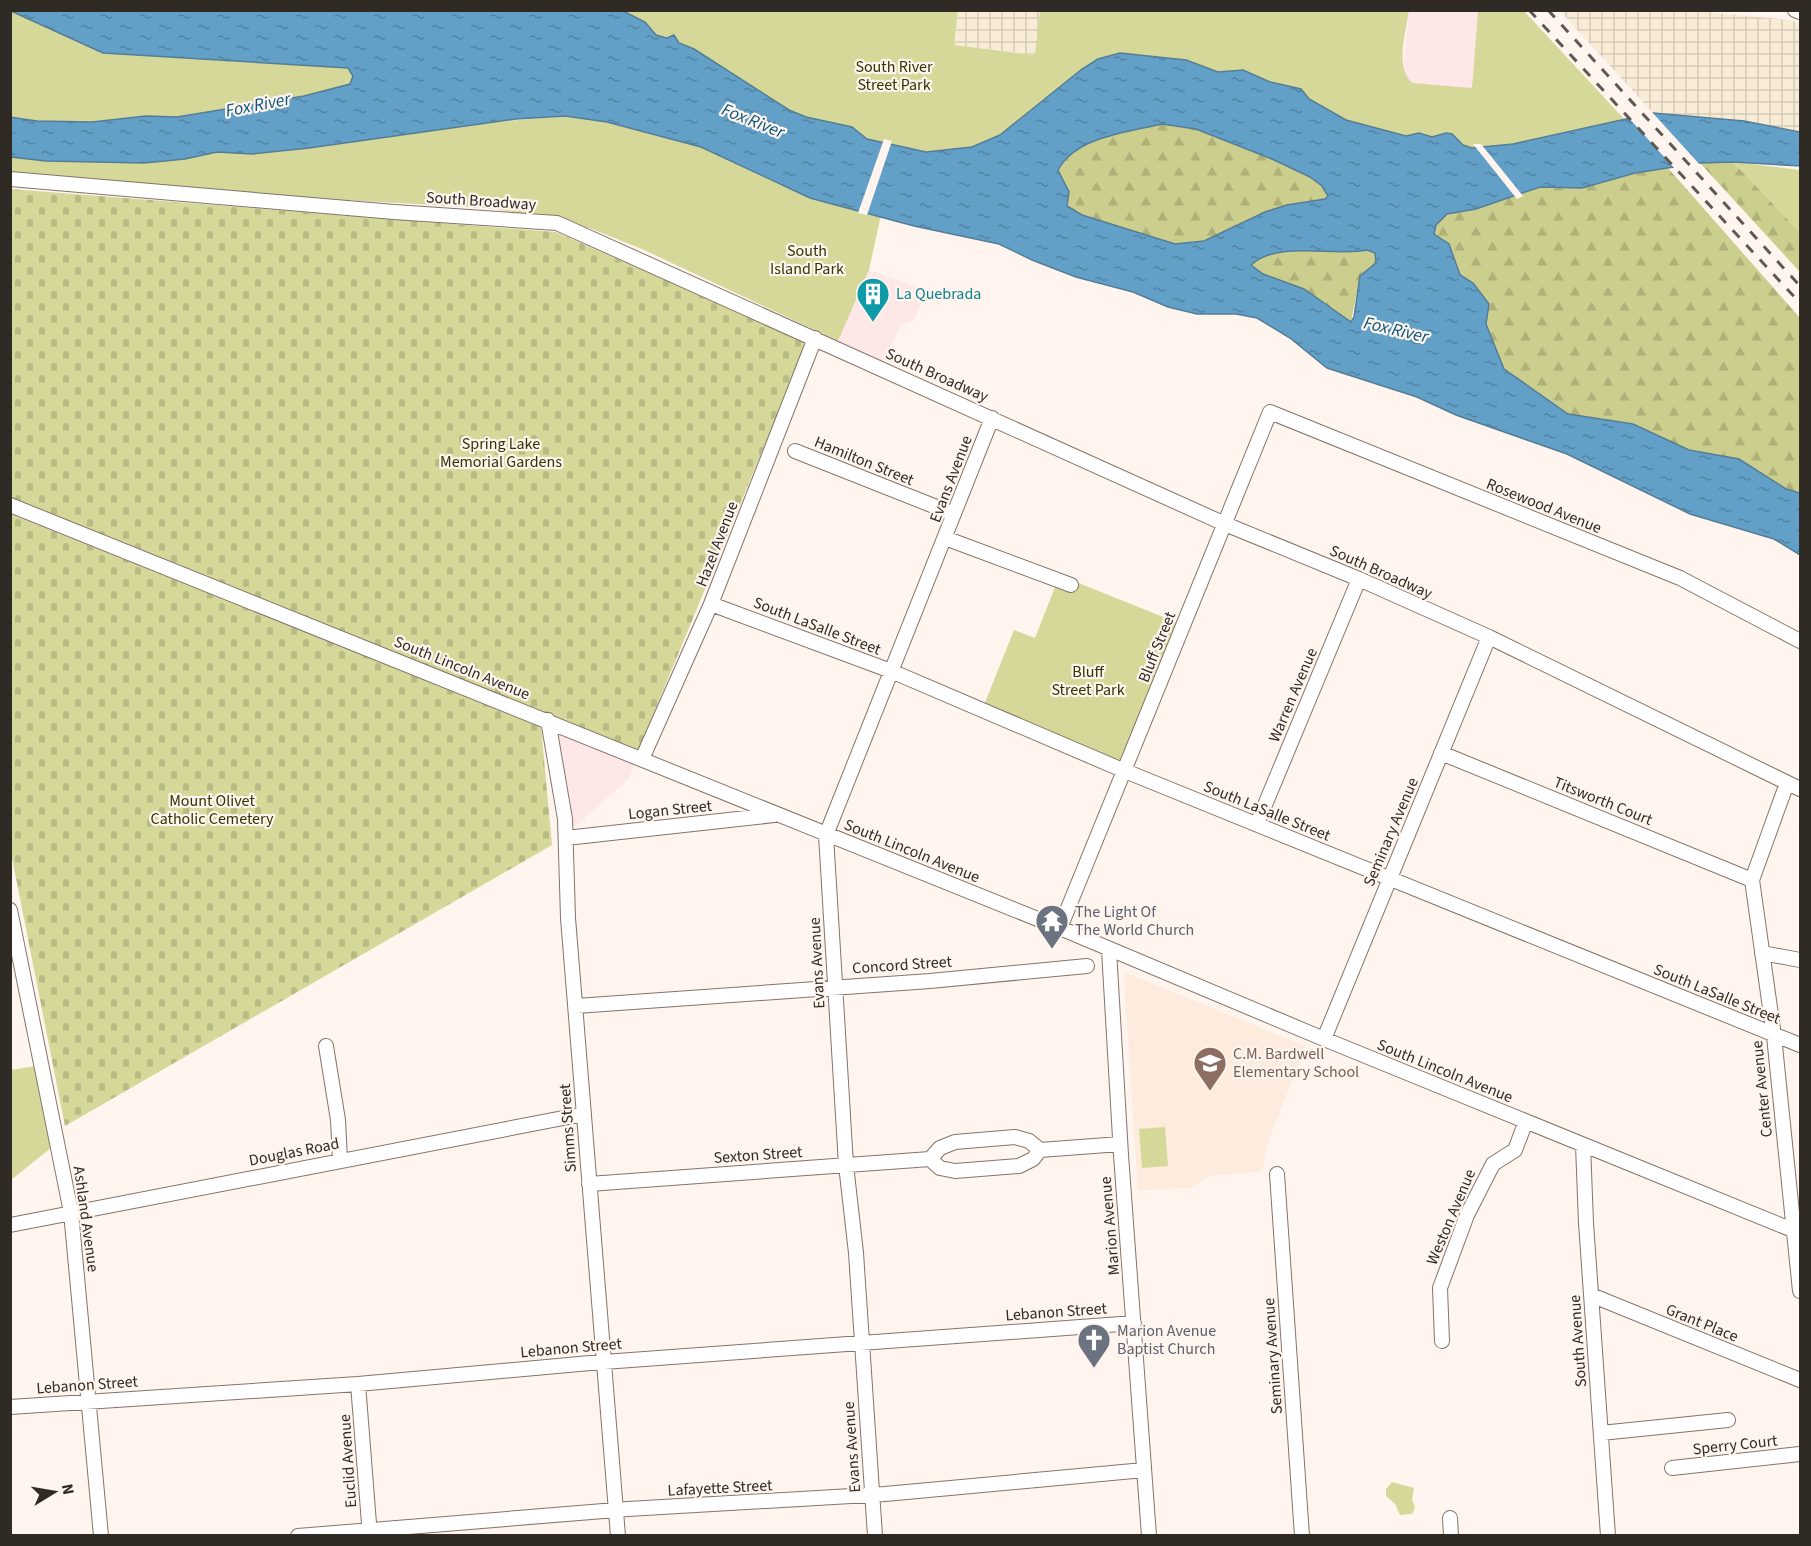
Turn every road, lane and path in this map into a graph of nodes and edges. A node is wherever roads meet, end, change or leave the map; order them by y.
1 (1796, 10) edge
2 (1800, 12) edge
3 (10, 179) edge
4 (814, 338) junction
5 (1270, 412) joint
6 (992, 418) junction
7 (795, 451) dead end
8 (10, 505) edge
9 (954, 514) junction
10 (1225, 524) junction
11 (945, 538) junction
12 (1359, 579) junction
13 (1071, 585) dead end
14 (716, 606) junction
15 (1489, 637) junction
16 (1800, 640) edge
17 (891, 671) junction
18 (548, 720) junction
19 (1442, 753) junction
20 (642, 759) junction
21 (1125, 771) junction
22 (1787, 783) junction
23 (1800, 789) edge
24 (776, 815) junction
25 (1257, 824) junction
26 (826, 835) junction
27 (566, 838) junction
28 (1389, 878) junction
29 (1752, 880) junction
30 (10, 910) edge
31 (1060, 928) junction
32 (1109, 950) junction
33 (1762, 953) junction
34 (1800, 960) edge
35 (1088, 966) dead end
36 (835, 987) junction
37 (576, 1006) junction
38 (1774, 1036) junction
39 (1324, 1039) junction
40 (1800, 1045) edge
41 (326, 1046) dead end
42 (584, 1114) junction
43 (1526, 1121) junction
44 (1120, 1144) junction
45 (1583, 1145) junction
46 (1040, 1150) junction
47 (930, 1159) junction
48 (340, 1160) junction
49 (846, 1165) junction
50 (1277, 1174) dead end
51 (589, 1184) junction
52 (71, 1212) junction
53 (10, 1225) edge
54 (1797, 1231) edge
55 (1800, 1291) edge
56 (1592, 1295) junction
57 (1134, 1323) junction
58 (1442, 1341) dead end
59 (862, 1342) junction
60 (603, 1362) junction
61 (1800, 1380) edge
62 (358, 1384) junction
63 (90, 1401) junction
64 (10, 1407) edge
65 (1728, 1420) dead end
66 (1601, 1433) junction
67 (1800, 1454) edge
68 (1672, 1468) dead end
69 (1144, 1470) junction
70 (872, 1495) junction
71 (616, 1510) junction
72 (1450, 1518) dead end
73 (370, 1532) edge
74 (100, 1536) edge
75 (298, 1536) edge
76 (618, 1536) edge
77 (875, 1536) edge
78 (1149, 1536) edge
79 (1302, 1536) edge
80 (1451, 1536) edge
81 (1608, 1536) edge

1 - 2 street
3 - 4 street, South Broadway
4 - 6 street, South Broadway
4 - 14 street, Hazel Avenue
5 - 10 street, Bluff Street
5 - 16 street, Rosewood Avenue
6 - 9 street, Evans Avenue
6 - 10 street, South Broadway
7 - 9 street, Hamilton Street
8 - 18 street, South Lincoln Avenue
9 - 11 street, Evans Avenue
10 - 12 street, South Broadway
10 - 21 street, Bluff Street
11 - 13 street
11 - 17 street, Evans Avenue
12 - 15 street, South Broadway
12 - 25 street, Warren Avenue
14 - 17 street, South LaSalle Street
14 - 20 street, Hazel Avenue
15 - 19 street, Seminary Avenue
15 - 22 street, South Broadway
17 - 21 street, South LaSalle Street
17 - 26 street, Evans Avenue
18 - 20 street, South Lincoln Avenue
18 - 27 street, Simms Street
19 - 28 street, Seminary Avenue
19 - 29 street, Titsworth Court
20 - 24 street, South Lincoln Avenue
21 - 25 street, South LaSalle Street
21 - 31 street, Bluff Street
22 - 23 street, South Broadway
22 - 29 street, Center Avenue
24 - 26 street, South Lincoln Avenue
24 - 27 street, Logan Street
25 - 28 street, South LaSalle Street
26 - 31 street, South Lincoln Avenue
26 - 36 street, Evans Avenue
27 - 37 street, Simms Street
28 - 38 street, South LaSalle Street
28 - 39 street, Seminary Avenue
29 - 33 street, Center Avenue
30 - 52 street, Ashland Avenue
31 - 32 street, South Lincoln Avenue
32 - 39 street, South Lincoln Avenue
32 - 44 street, Marion Avenue
33 - 34 street
33 - 38 street, Center Avenue
35 - 36 street, Concord Street
36 - 37 street, Concord Street
36 - 49 street, Evans Avenue
37 - 42 street, Simms Street
38 - 40 street, South LaSalle Street
38 - 54 street, Center Avenue
39 - 43 street, South Lincoln Avenue
41 - 48 street
42 - 48 street, Douglas Road
42 - 51 street, Simms Street
43 - 45 street, South Lincoln Avenue
43 - 58 street, Weston Avenue
44 - 46 street
44 - 57 street, Marion Avenue
45 - 54 street, South Lincoln Avenue
45 - 56 street, South Avenue
46 - 47 street
46 - 47 street, Sexton Street
47 - 49 street, Sexton Street
48 - 52 street, Douglas Road
49 - 51 street, Sexton Street
49 - 59 street, Evans Avenue
50 - 79 street, Seminary Avenue
51 - 60 street, Simms Street
52 - 53 street, Douglas Road
52 - 63 street, Ashland Avenue
54 - 55 street, Center Avenue
56 - 61 street, Grant Place
56 - 66 street, South Avenue
57 - 59 street, Lebanon Street
57 - 69 street, Marion Avenue
59 - 60 street, Lebanon Street
59 - 70 street, Evans Avenue
60 - 62 street, Lebanon Street
60 - 71 street, Simms Street
62 - 63 street, Lebanon Street
62 - 73 street, Euclid Avenue
63 - 64 street, Lebanon Street
63 - 74 street, Ashland Avenue
65 - 66 street, Sperry Court
66 - 81 street, South Avenue
67 - 68 street, Sperry Court
69 - 70 street, Lafayette Street
69 - 78 street, Marion Avenue
70 - 71 street, Lafayette Street
70 - 77 street, Evans Avenue
71 - 73 street, Lafayette Street
71 - 76 street, Simms Street
72 - 80 street
73 - 75 street, Lafayette Street

